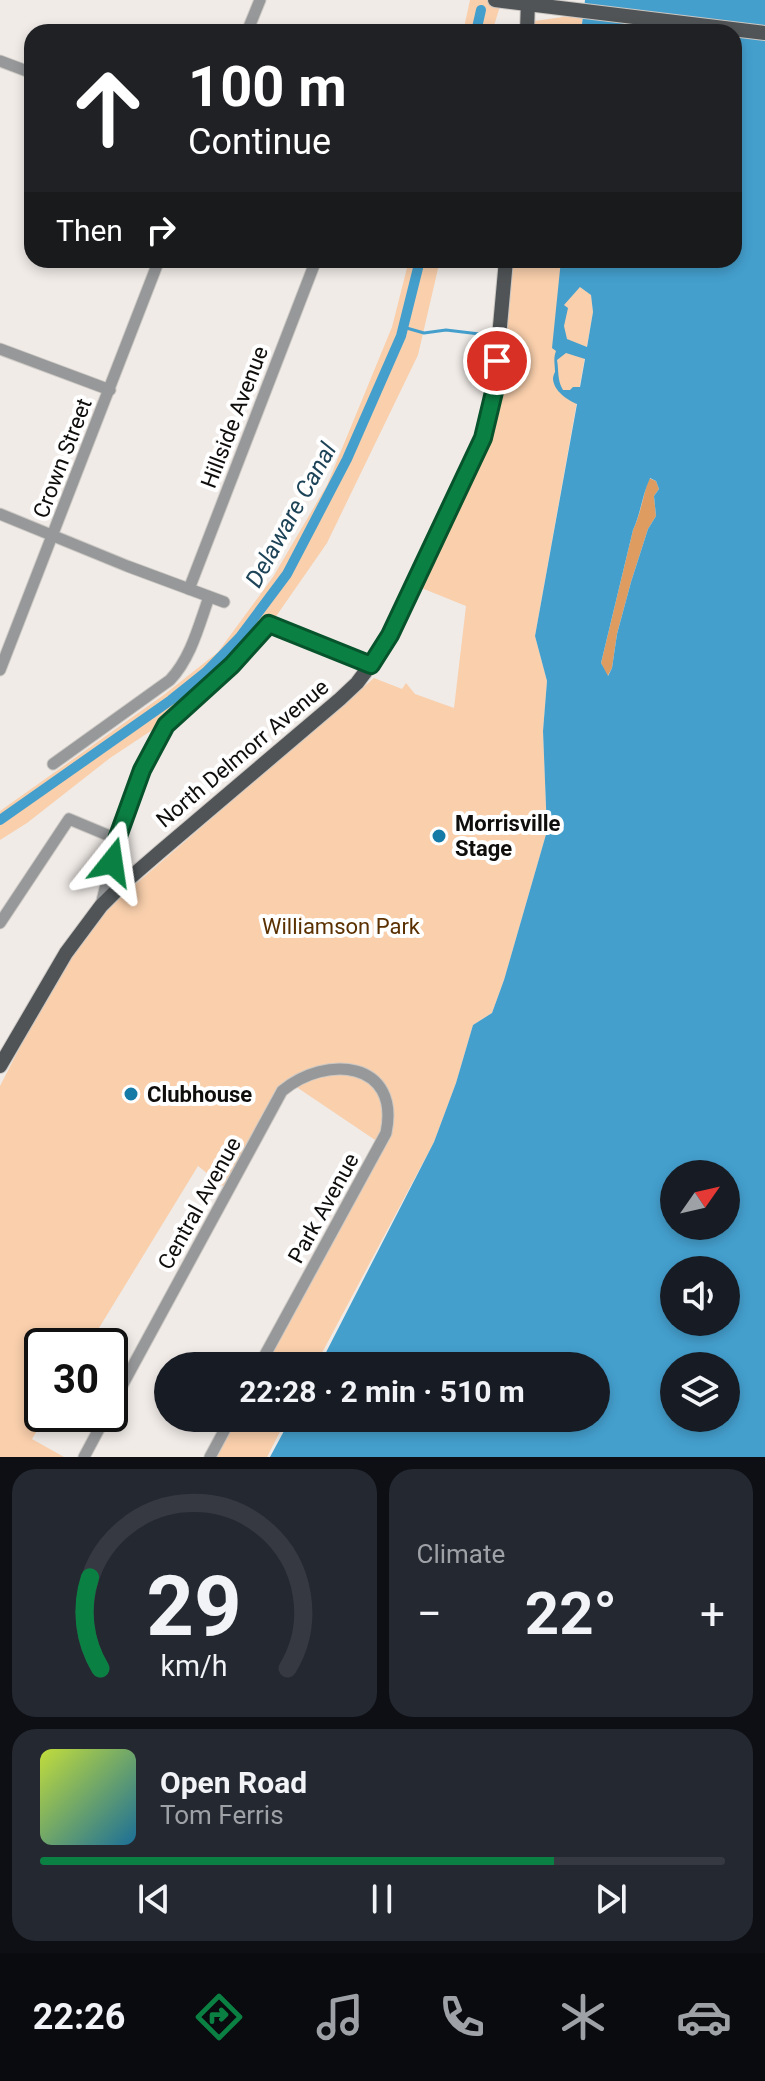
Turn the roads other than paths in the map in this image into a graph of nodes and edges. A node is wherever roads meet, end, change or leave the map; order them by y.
1 (260, 0) edge
2 (500, 1) edge
3 (528, 2) edge
4 (250, 24) edge
5 (527, 24) edge
6 (691, 24) edge
7 (742, 30) edge
8 (765, 33) edge
9 (0, 61) edge
10 (24, 70) edge
11 (156, 268) edge
12 (313, 268) edge
13 (505, 268) edge
14 (0, 349) edge
15 (110, 390) junction
16 (0, 514) edge
17 (53, 535) junction
18 (189, 589) junction
19 (209, 597) junction
20 (224, 602) dead end
21 (371, 665) junction
22 (0, 670) edge
23 (53, 764) dead end
24 (117, 839) junction
25 (101, 906) junction
26 (0, 923) edge
27 (0, 1066) edge
28 (359, 1071) joint
29 (267, 1352) edge
30 (128, 1375) edge
31 (97, 1432) edge
32 (223, 1432) edge
33 (84, 1457) edge
34 (210, 1457) edge

1 - 4 street
2 - 3 main road
3 - 5 main road
3 - 6 main road
7 - 8 main road
9 - 10 street
11 - 15 street, Crown Street
12 - 18 street, Hillside Avenue
13 - 21 main road, North Delmorr Avenue
14 - 15 street
15 - 17 street, Crown Street
16 - 17 street
17 - 18 street
17 - 22 street, Crown Street
18 - 19 street
19 - 20 street
19 - 23 street
21 - 24 street
21 - 25 main road, North Delmorr Avenue
24 - 25 street
24 - 26 street
25 - 27 main road, North Delmorr Avenue
28 - 29 street, Park Avenue
28 - 30 street, Central Avenue
31 - 33 street
32 - 34 street

